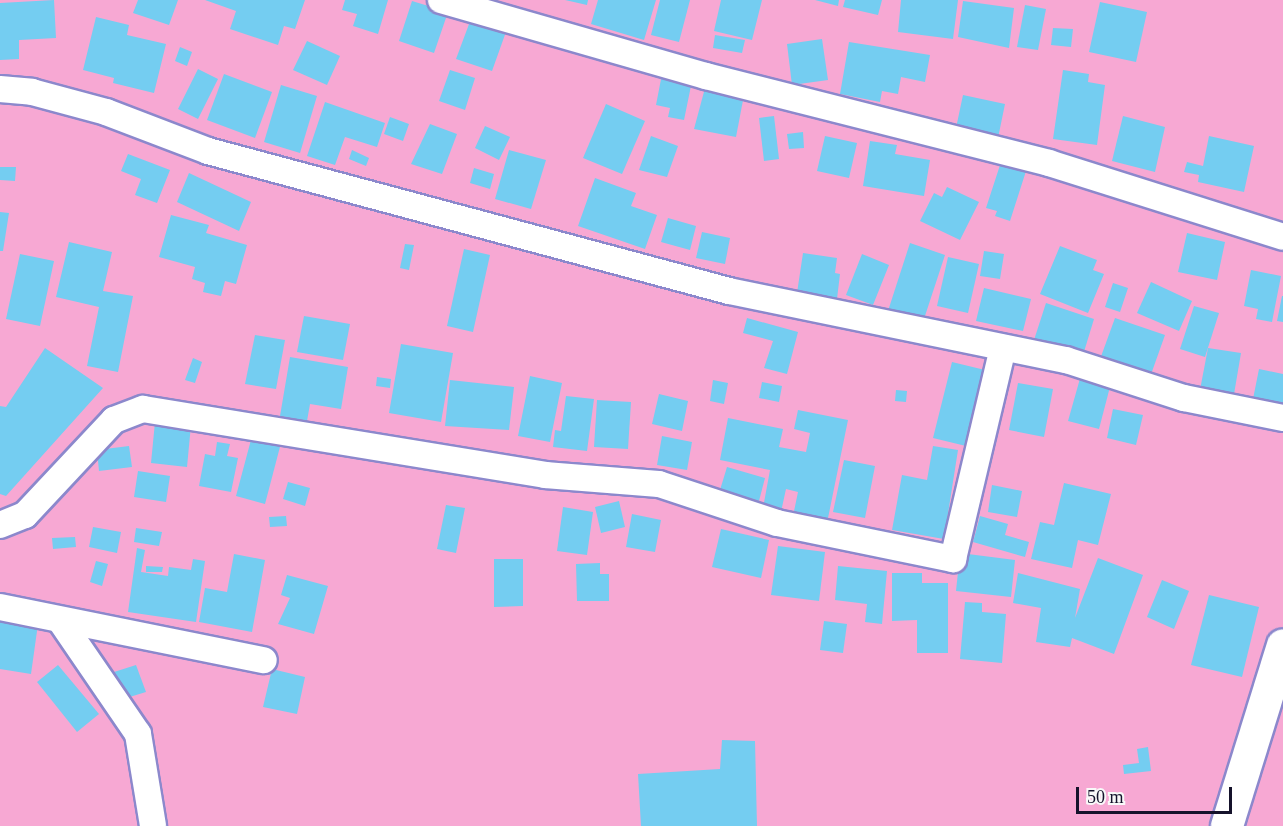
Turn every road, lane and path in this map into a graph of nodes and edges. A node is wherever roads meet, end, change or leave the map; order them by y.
1 (441, 0) edge
2 (0, 88) edge
3 (1283, 237) edge
4 (1003, 348) junction
5 (1283, 418) edge
6 (0, 525) edge
7 (0, 607) edge
8 (60, 620) junction
9 (1283, 645) edge
10 (264, 660) dead end
11 (153, 826) edge
12 (1227, 826) edge

1 - 3 street
2 - 4 street
4 - 5 street
4 - 6 street
7 - 8 street
8 - 10 street
8 - 11 street
9 - 12 main road

